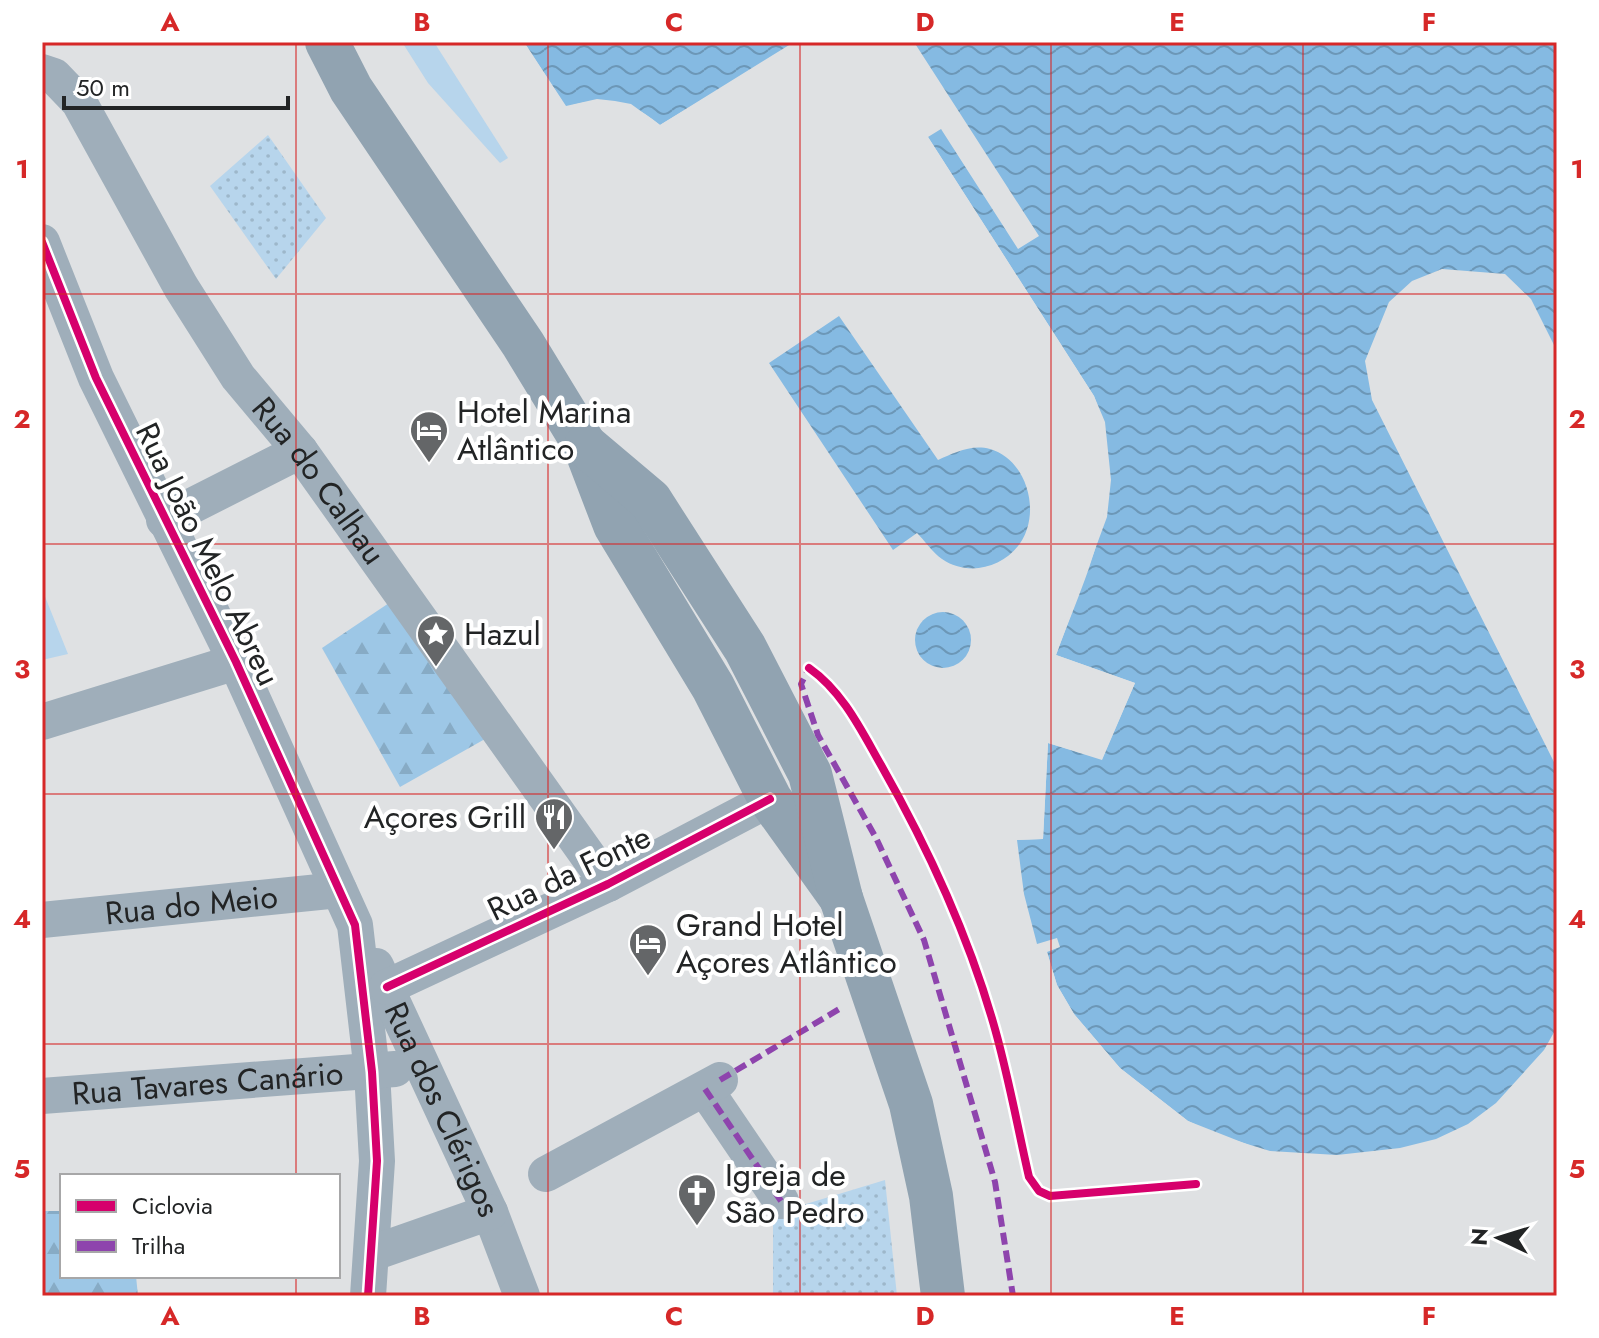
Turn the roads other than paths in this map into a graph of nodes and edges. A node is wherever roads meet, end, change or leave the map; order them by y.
1 (327, 42) edge
2 (42, 72) edge
3 (42, 242) edge
4 (584, 444) junction
5 (300, 451) junction
6 (164, 520) junction
7 (236, 662) junction
8 (42, 722) edge
9 (770, 799) junction
10 (608, 884) junction
11 (339, 890) junction
12 (841, 898) junction
13 (42, 920) edge
14 (355, 925) junction
15 (387, 987) junction
16 (422, 1067) junction
17 (372, 1072) junction
18 (42, 1096) edge
19 (546, 1174) dead end
20 (781, 1201) dead end
21 (490, 1212) junction
22 (373, 1253) junction
23 (368, 1296) edge
24 (522, 1296) edge
25 (943, 1296) edge

1 - 4 main road
2 - 5 street, Rua do Calhau
3 - 6 street, Rua João Melo Abreu
4 - 9 main road
4 - 12 main road
5 - 6 street
5 - 10 street, Rua do Calhau
6 - 7 street, Rua João Melo Abreu
7 - 8 street
7 - 11 street, Rua João Melo Abreu
9 - 10 street, Rua da Fonte
9 - 12 main road
10 - 15 street, Rua da Fonte
11 - 13 street, Rua do Meio
11 - 14 street, Rua João Melo Abreu
12 - 25 main road
14 - 15 street, Rua dos Clérigos
14 - 17 street, Rua João Melo Abreu
15 - 16 street, Rua dos Clérigos
16 - 17 street, Rua Tavares Canário
16 - 21 street, Rua dos Clérigos
17 - 18 street, Rua Tavares Canário
17 - 22 street, Rua João Melo Abreu
19 - 20 street
21 - 22 street
21 - 24 street, Rua dos Clérigos
22 - 23 street, Rua João Melo Abreu

